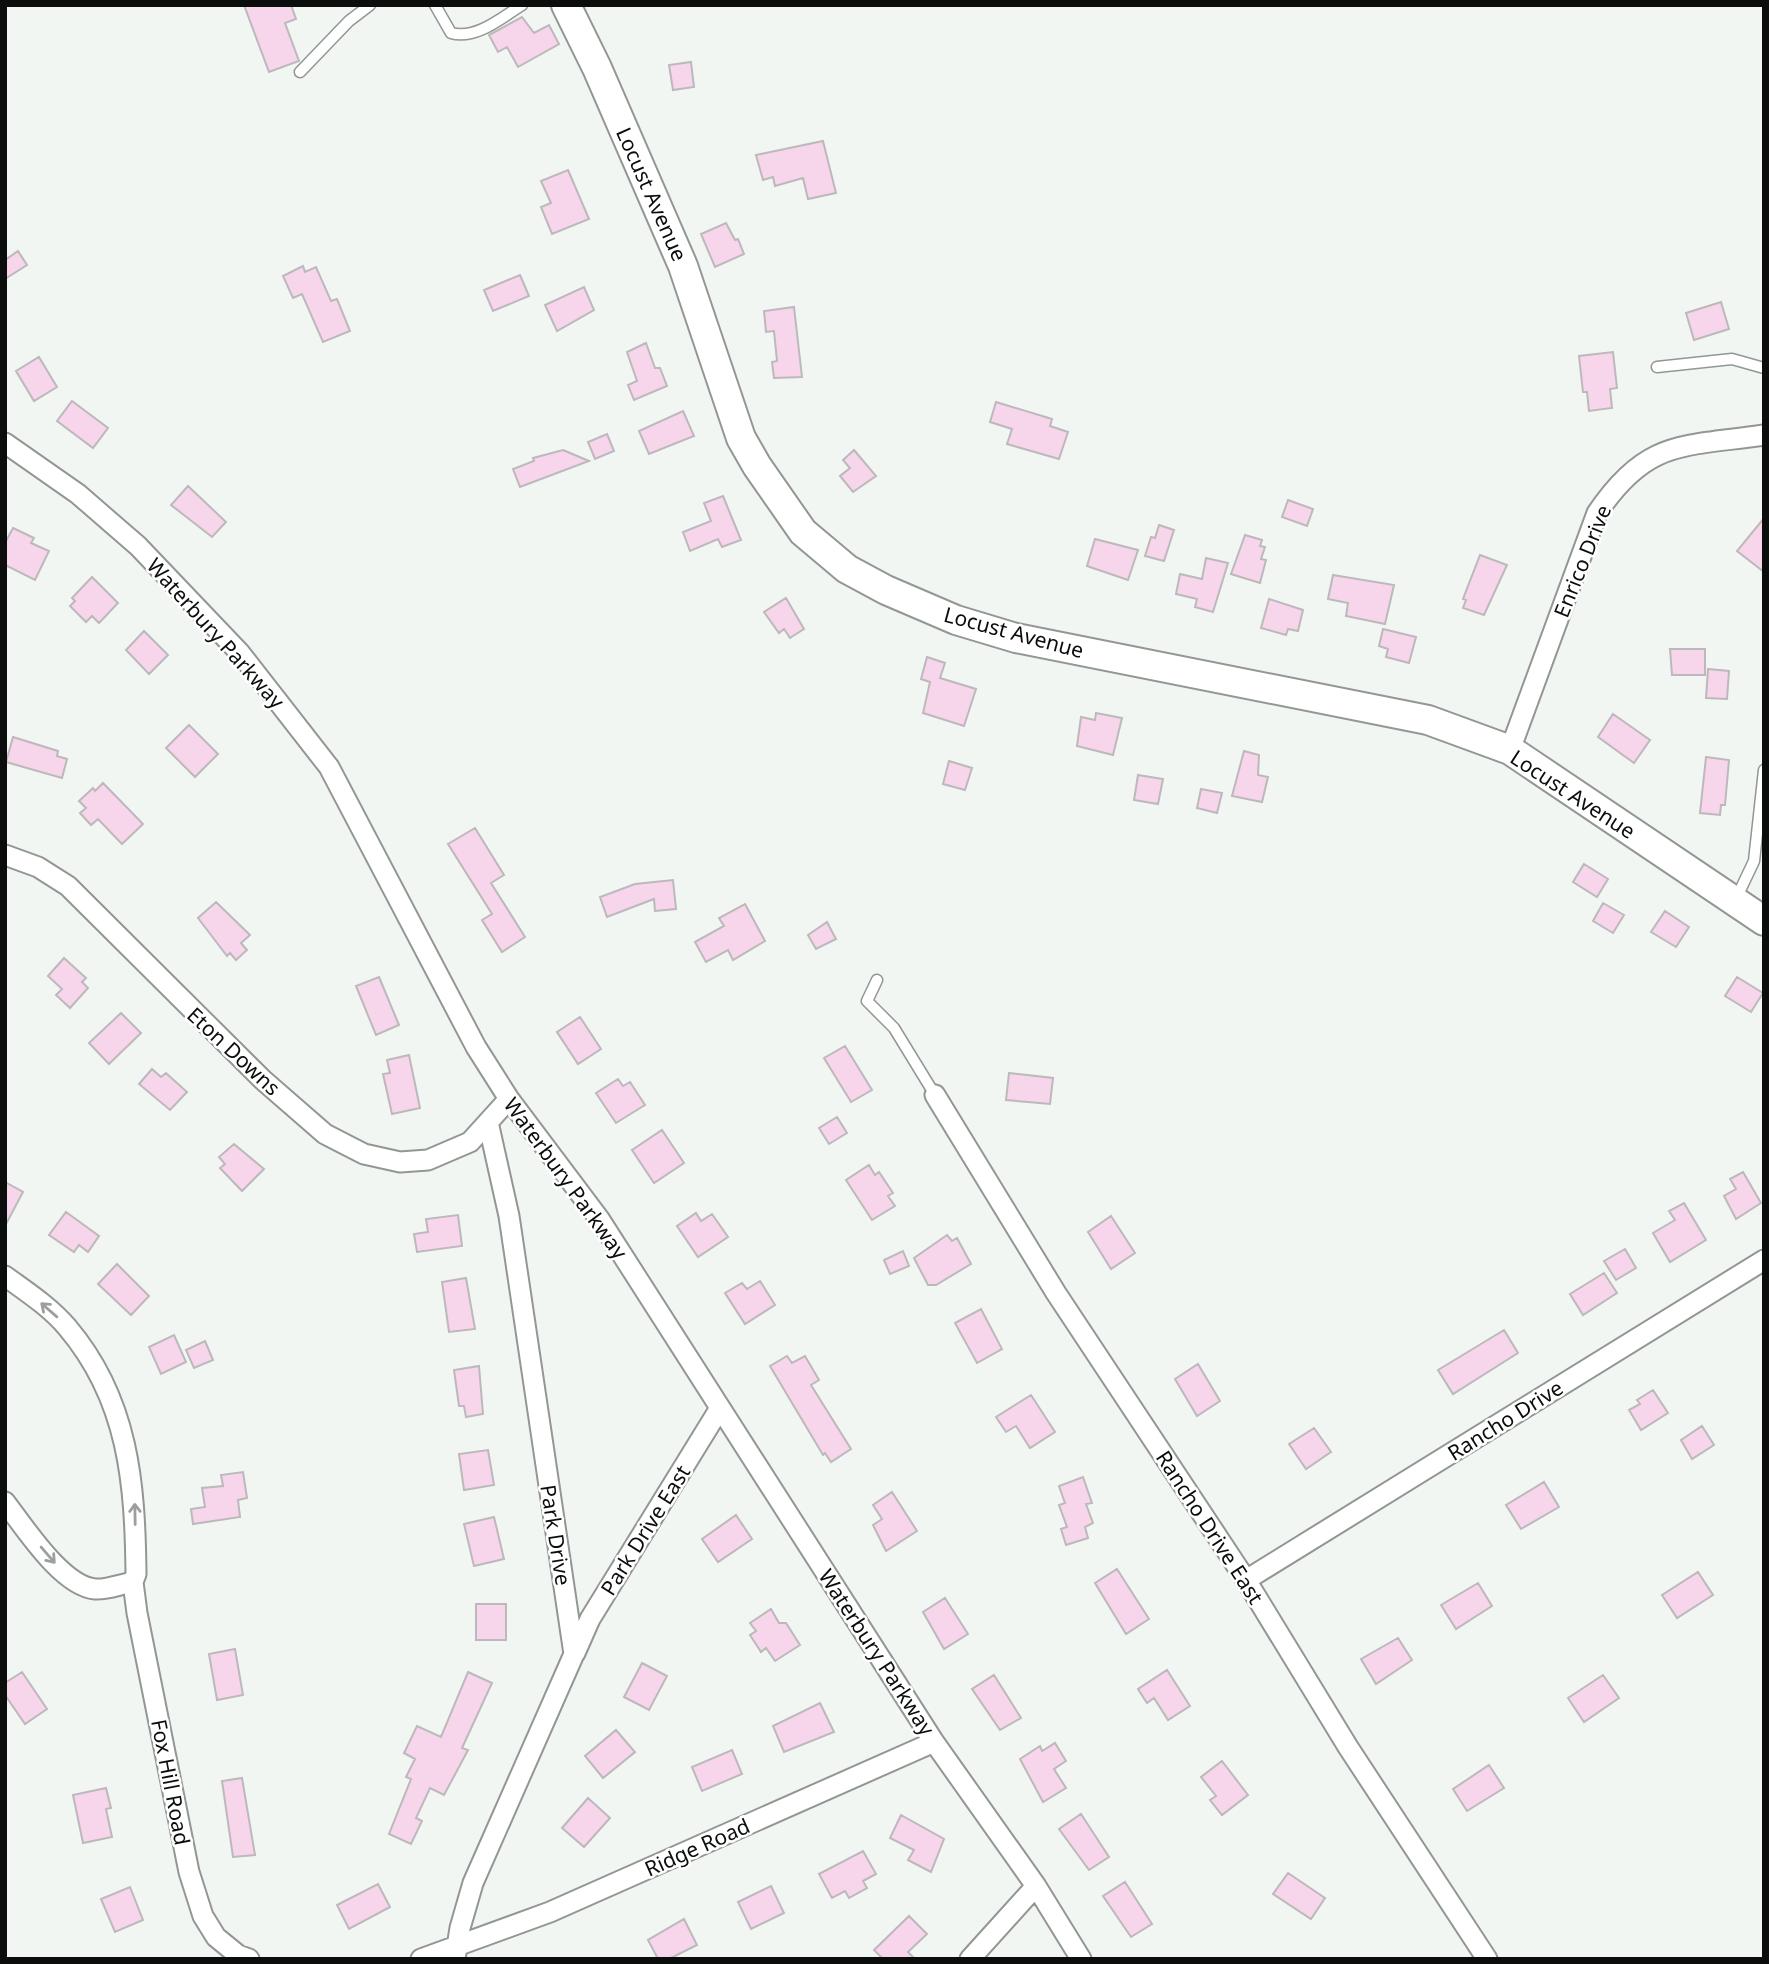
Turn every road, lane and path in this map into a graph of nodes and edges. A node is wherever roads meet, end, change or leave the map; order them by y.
1 (370, 5) edge
2 (435, 5) edge
3 (522, 5) edge
4 (566, 5) edge
5 (300, 72) dead end
6 (1657, 367) dead end
7 (1764, 368) edge
8 (1764, 435) edge
9 (5, 443) edge
10 (1510, 750) junction
11 (1764, 770) edge
12 (5, 855) edge
13 (1735, 901) junction
14 (1764, 920) edge
15 (877, 980) dead end
16 (935, 1095) joint
17 (509, 1099) junction
18 (488, 1122) junction
19 (1764, 1260) edge
20 (5, 1276) edge
21 (720, 1408) junction
22 (5, 1502) edge
23 (1246, 1580) junction
24 (133, 1582) junction
25 (574, 1654) junction
26 (934, 1742) junction
27 (1036, 1886) junction
28 (456, 1953) edge
29 (249, 1959) edge
30 (421, 1959) edge
31 (970, 1959) edge
32 (1081, 1959) edge
33 (1487, 1959) edge

1 - 5 lane
2 - 3 lane
4 - 10 street, Locust Avenue
6 - 7 lane
8 - 10 street, Enrico Drive
9 - 17 street, Waterbury Parkway
10 - 13 street, Locust Avenue
11 - 13 lane
12 - 18 street, Eton Downs
13 - 14 street, Locust Avenue
15 - 16 lane
16 - 23 street, Rancho Drive East
17 - 18 street
17 - 21 street, Waterbury Parkway
18 - 25 street, Park Drive
19 - 23 street, Rancho Drive
24 -> 20 street, Fox Hill Road
21 - 25 street, Park Drive East
21 - 26 street, Waterbury Parkway
22 -> 24 street
23 - 33 street, Rancho Drive East
24 - 29 street, Fox Hill Road
25 - 28 street
26 - 27 street, Waterbury Parkway
26 - 28 street, Ridge Road
27 - 31 street
27 - 32 street, Waterbury Parkway
28 - 30 street

